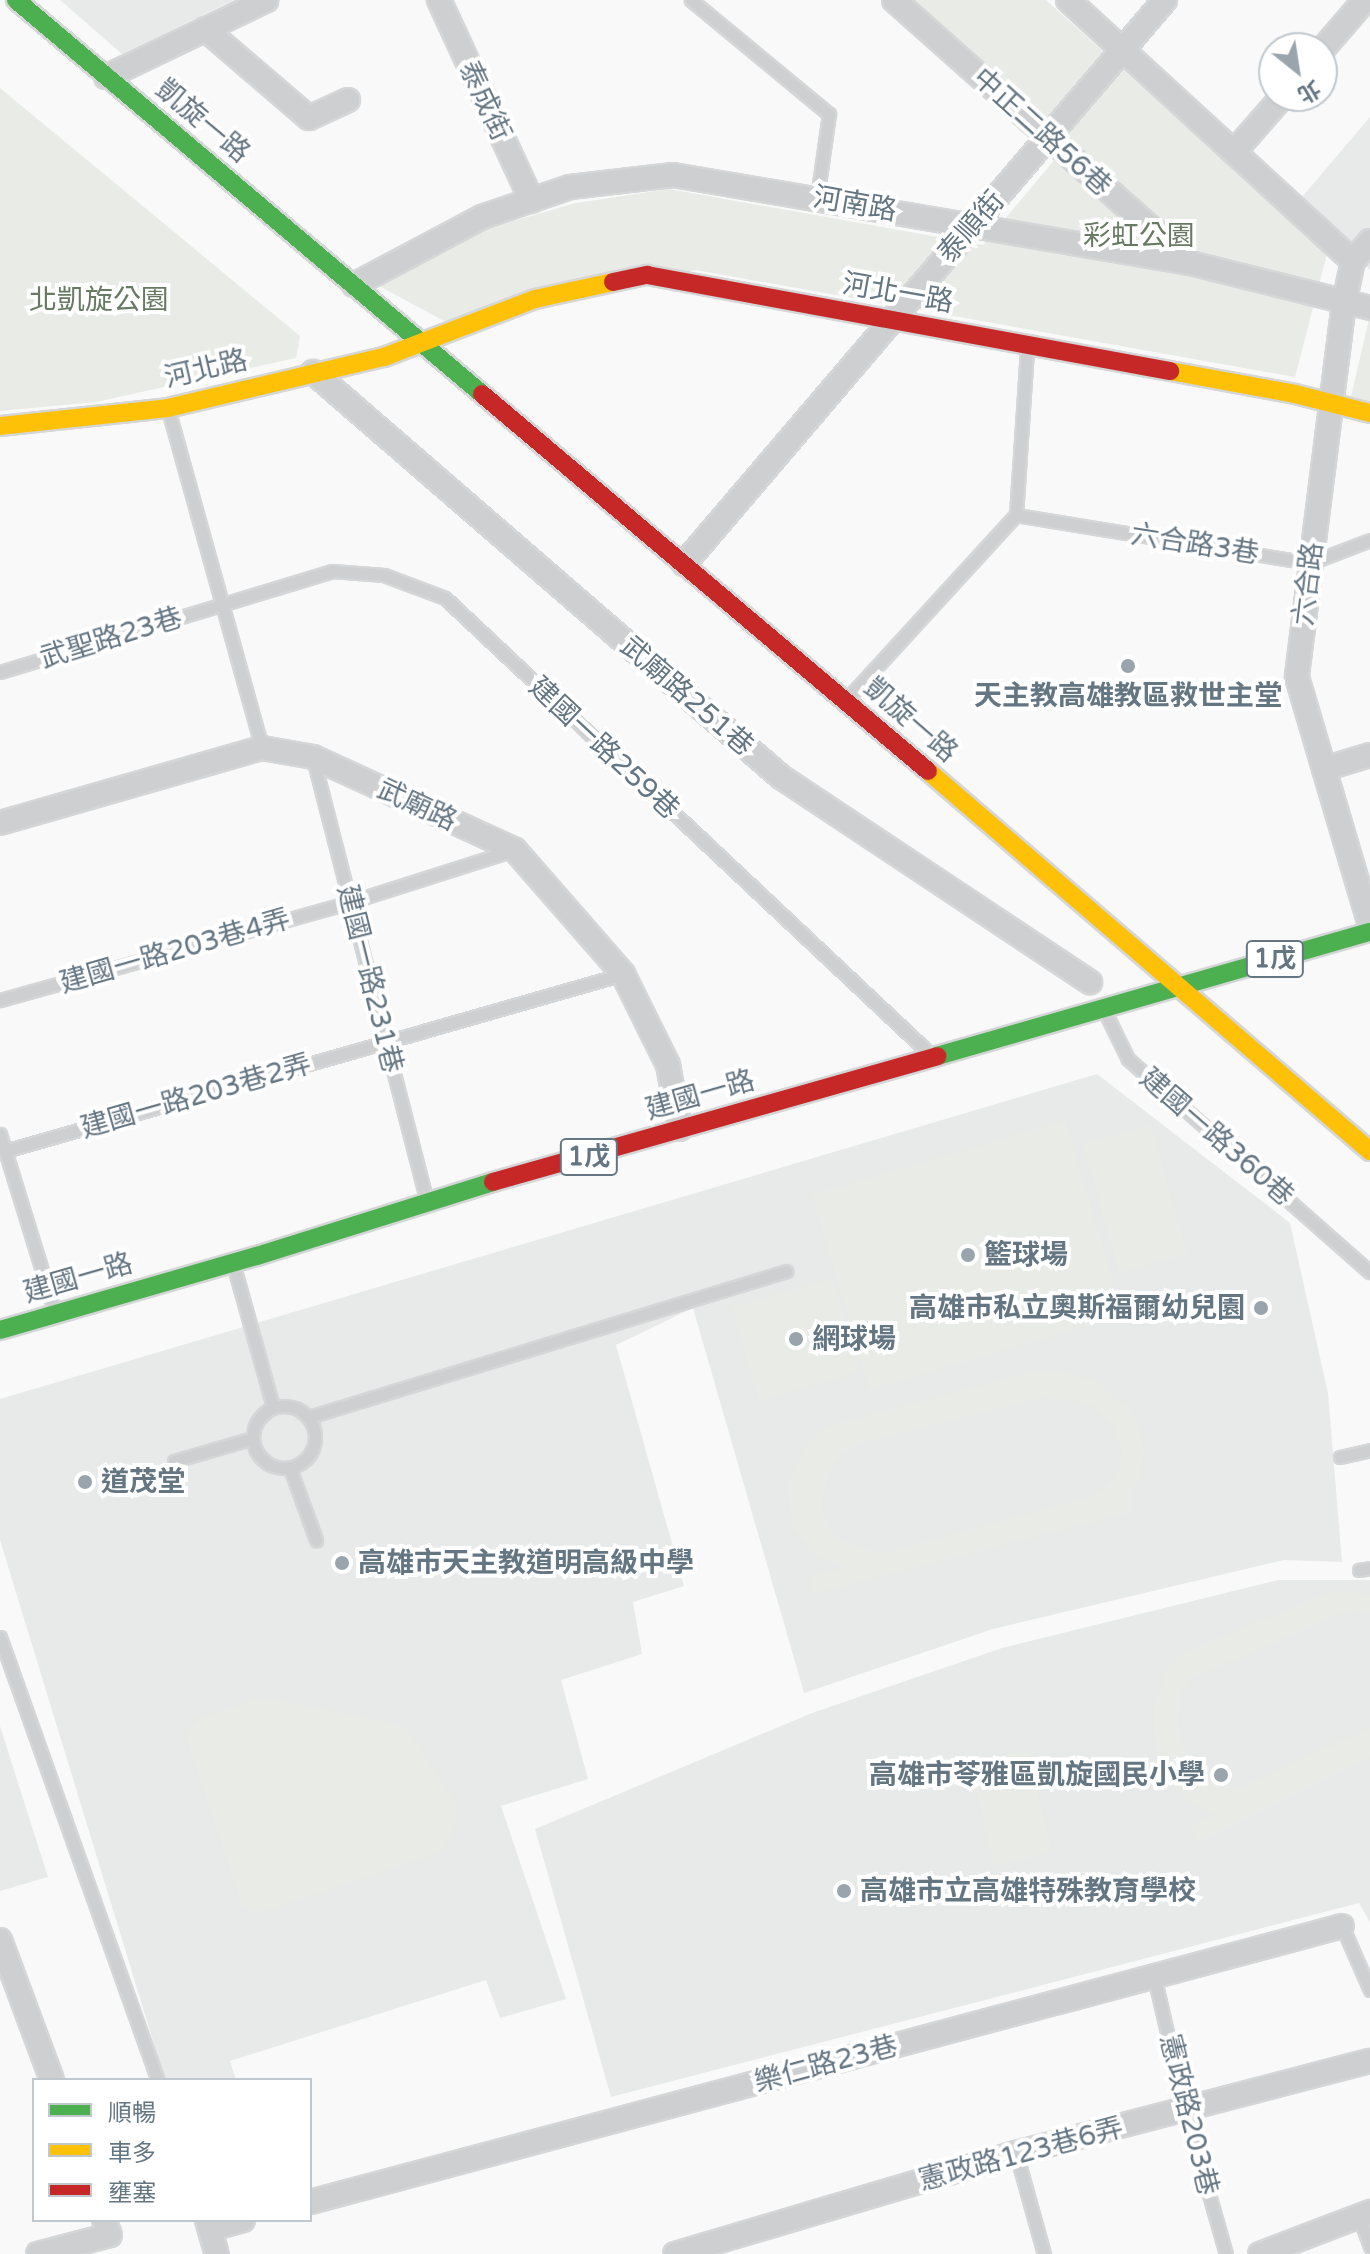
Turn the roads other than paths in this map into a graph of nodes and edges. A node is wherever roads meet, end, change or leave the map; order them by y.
1 (16, 0) edge
2 (267, 0) edge
3 (439, 0) edge
4 (691, 0) edge
5 (894, 0) edge
6 (1068, 0) edge
7 (1165, 0) edge
8 (1365, 0) edge
9 (205, 29) junction
10 (1337, 32) edge
11 (1122, 50) junction
12 (106, 77) junction
13 (348, 100) dead end
14 (1269, 112) edge
15 (1048, 137) junction
16 (1234, 152) junction
17 (817, 198) junction
18 (532, 201) junction
19 (974, 224) junction
20 (1370, 241) edge
21 (1353, 261) junction
22 (1190, 263) junction
23 (354, 285) junction
24 (1344, 303) junction
25 (1370, 308) edge
26 (891, 320) junction
27 (417, 339) junction
28 (1027, 343) junction
29 (313, 372) junction
30 (1331, 401) junction
31 (168, 408) junction
32 (1370, 413) edge
33 (0, 426) edge
34 (1016, 515) junction
35 (1370, 540) edge
36 (1310, 563) junction
37 (684, 564) junction
38 (223, 605) junction
39 (0, 672) edge
40 (846, 701) junction
41 (262, 748) junction
42 (1370, 755) edge
43 (313, 757) junction
44 (1324, 769) junction
45 (0, 823) edge
46 (515, 850) junction
47 (350, 902) junction
48 (1370, 925) edge
49 (1370, 932) edge
50 (623, 974) junction
51 (1090, 982) joint
52 (1180, 986) junction
53 (0, 1000) edge
54 (1103, 1009) junction
55 (386, 1042) junction
56 (931, 1055) junction
57 (680, 1129) junction
58 (0, 1134) edge
59 (5, 1151) junction
60 (1370, 1151) edge
61 (427, 1201) junction
62 (232, 1263) junction
63 (786, 1271) dead end
64 (1370, 1272) edge
65 (55, 1315) junction
66 (0, 1330) edge
67 (273, 1407) junction
68 (309, 1417) junction
69 (253, 1438) junction
70 (1370, 1450) edge
71 (1340, 1457) dead end
72 (174, 1461) dead end
73 (290, 1468) junction
74 (316, 1540) dead end
75 (0, 1637) edge
76 (1342, 1926) joint
77 (0, 1940) edge
78 (1154, 1976) junction
79 (1370, 1990) edge
80 (1370, 2061) edge
81 (51, 2078) edge
82 (157, 2078) edge
83 (1185, 2110) junction
84 (1016, 2153) junction
85 (312, 2201) edge
86 (1365, 2214) edge
87 (209, 2224) edge
88 (107, 2228) edge
89 (1370, 2247) edge
90 (38, 2254) edge
91 (217, 2254) edge
92 (675, 2254) edge
93 (1044, 2254) edge
94 (1226, 2254) edge
95 (1260, 2254) edge

1 - 12 street, 凱旋一路
2 - 9 street
3 - 18 street, 泰成街
4 - 17 lane
5 - 15 street, 中正二路56巷
6 - 11 street
7 - 11 street, 泰順街
8 - 10 street
9 - 12 street
9 - 13 street
11 - 15 street, 泰順街
11 - 16 street
12 - 23 street, 凱旋一路
14 - 16 street
15 - 19 street, 泰順街
15 - 22 street, 中正二路56巷
16 - 21 street
17 - 18 street, 河南路
17 - 19 street, 河南路
18 - 23 street, 河南路
19 - 22 street, 河南路
19 - 26 street, 泰順街
20 - 21 street, 六合路
21 - 24 street, 六合路
22 - 24 street, 河南路
23 - 27 street, 凱旋一路
24 - 25 street, 河南路
24 - 30 street, 六合路
26 - 27 street, 河北一路
26 - 28 street, 河北一路
26 - 37 street, 泰順街
27 - 29 street, 河北路
27 - 37 street, 凱旋一路
28 - 30 street, 河北一路
28 - 34 lane
29 - 31 street, 河北路
29 - 51 street, 武廟路251巷
30 - 32 street, 河北一路
30 - 36 street, 六合路
31 - 33 street, 河北路
31 - 38 lane
34 - 36 lane, 六合路3巷
34 - 40 lane
35 - 36 lane
36 - 44 street, 六合路
37 - 40 street, 凱旋一路
38 - 39 lane, 武聖路23巷
38 - 41 lane
38 - 56 lane, 建國一路259巷
40 - 52 street, 凱旋一路
41 - 43 street, 武廟路
41 - 45 street, 武廟路
42 - 44 street
43 - 46 street, 武廟路
43 - 47 lane, 建國一路231巷
44 - 48 street, 六合路
46 - 47 lane, 建國一路203巷4弄
46 - 50 street, 武廟路
47 - 53 lane, 建國一路203巷4弄
47 - 55 lane, 建國一路231巷
49 - 52 street, 建國一路 / 1戊
50 - 55 lane, 建國一路203巷2弄
50 - 57 street, 武廟路
51 - 54 lane, 建國一路360巷
52 - 54 street, 建國一路 / 1戊
52 - 60 street, 凱旋一路
54 - 56 street, 建國一路 / 1戊
54 - 64 lane, 建國一路360巷
55 - 59 lane, 建國一路203巷2弄
55 - 61 lane, 建國一路231巷
56 - 57 street, 建國一路 / 1戊
57 - 61 street, 建國一路 / 1戊
58 - 59 lane
59 - 65 lane
61 - 62 street, 建國一路 / 1戊
62 - 65 street, 建國一路 / 1戊
62 - 67 lane
63 - 68 lane
65 - 66 street, 建國一路 / 1戊
67 - 68 lane
67 - 69 lane
68 - 73 lane
69 - 72 lane
69 - 73 lane
70 - 71 lane
73 - 74 lane
75 - 82 lane
76 - 78 street, 樂仁路23巷
76 - 79 lane
77 - 81 street
78 - 83 lane, 憲政路203巷
78 - 85 street, 樂仁路23巷
80 - 83 street, 憲政路123巷6弄
83 - 84 street, 憲政路123巷6弄
83 - 94 lane, 憲政路203巷
84 - 92 street, 憲政路123巷6弄
84 - 93 lane
86 - 89 lane
86 - 95 street
87 - 91 street
88 - 90 street

